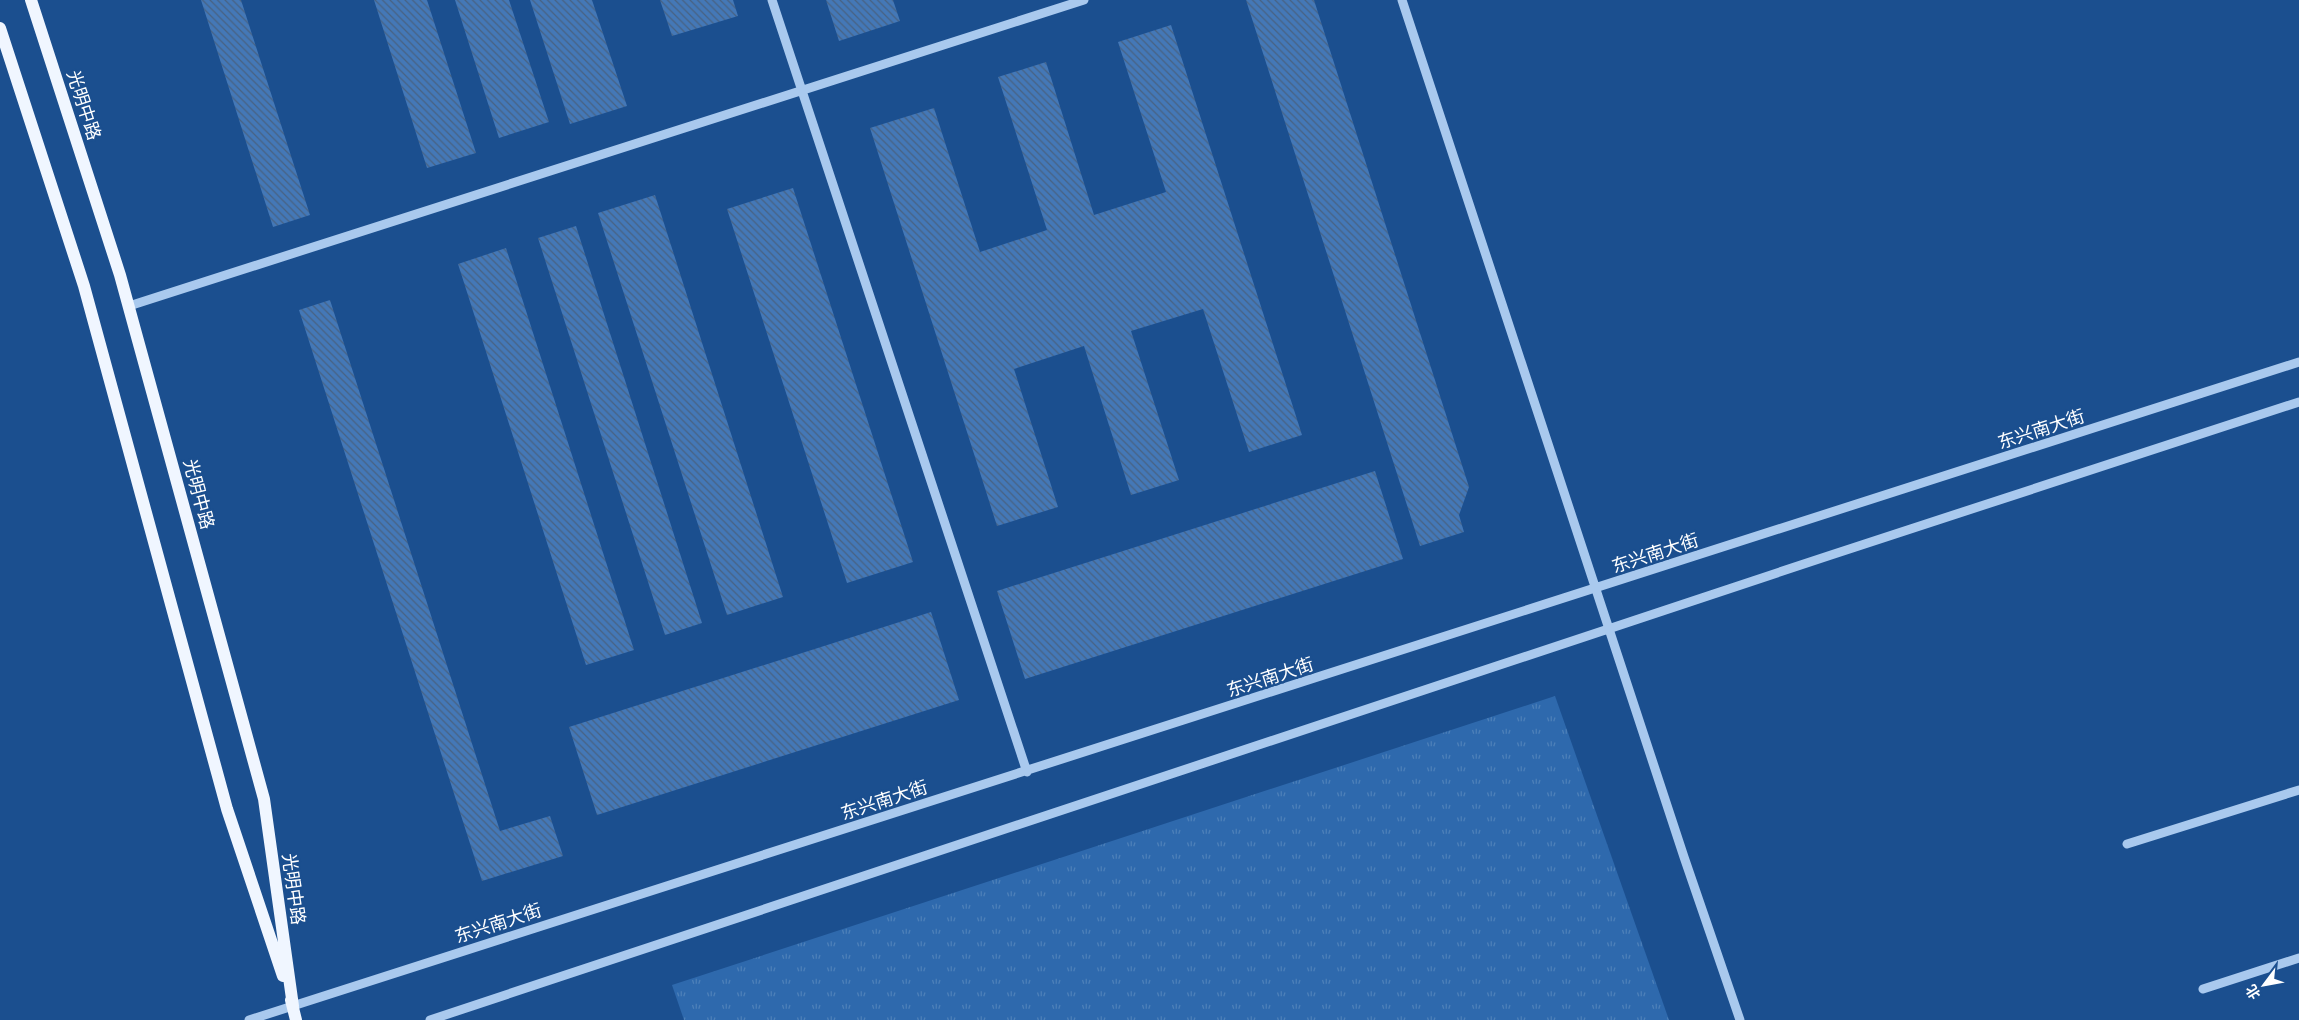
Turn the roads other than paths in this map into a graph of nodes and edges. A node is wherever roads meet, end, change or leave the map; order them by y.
1 (32, 0) edge
2 (772, 0) edge
3 (1084, 0) edge
4 (1402, 0) edge
5 (0, 28) edge
6 (802, 90) junction
7 (129, 306) junction
8 (2299, 362) edge
9 (2299, 402) edge
10 (1596, 590) junction
11 (1609, 628) junction
12 (1027, 772) junction
13 (2299, 790) edge
14 (2127, 844) dead end
15 (2299, 958) edge
16 (2203, 989) dead end
17 (293, 1006) junction
18 (250, 1020) edge
19 (296, 1020) edge
20 (430, 1020) edge
21 (1740, 1020) edge

1 - 7 main road, 光明中路
2 - 6 street
3 - 6 street
4 - 10 street
5 - 17 main road, 光明中路
6 - 7 street
6 - 12 street
7 - 17 main road, 光明中路
8 - 10 street, 东兴南大街
9 - 11 street
10 - 11 street
10 - 12 street, 东兴南大街
11 - 20 street
11 - 21 street
12 - 17 street, 东兴南大街
13 - 14 street
15 - 16 street
17 - 18 street, 东兴南大街
17 - 19 main road, 光明中路

